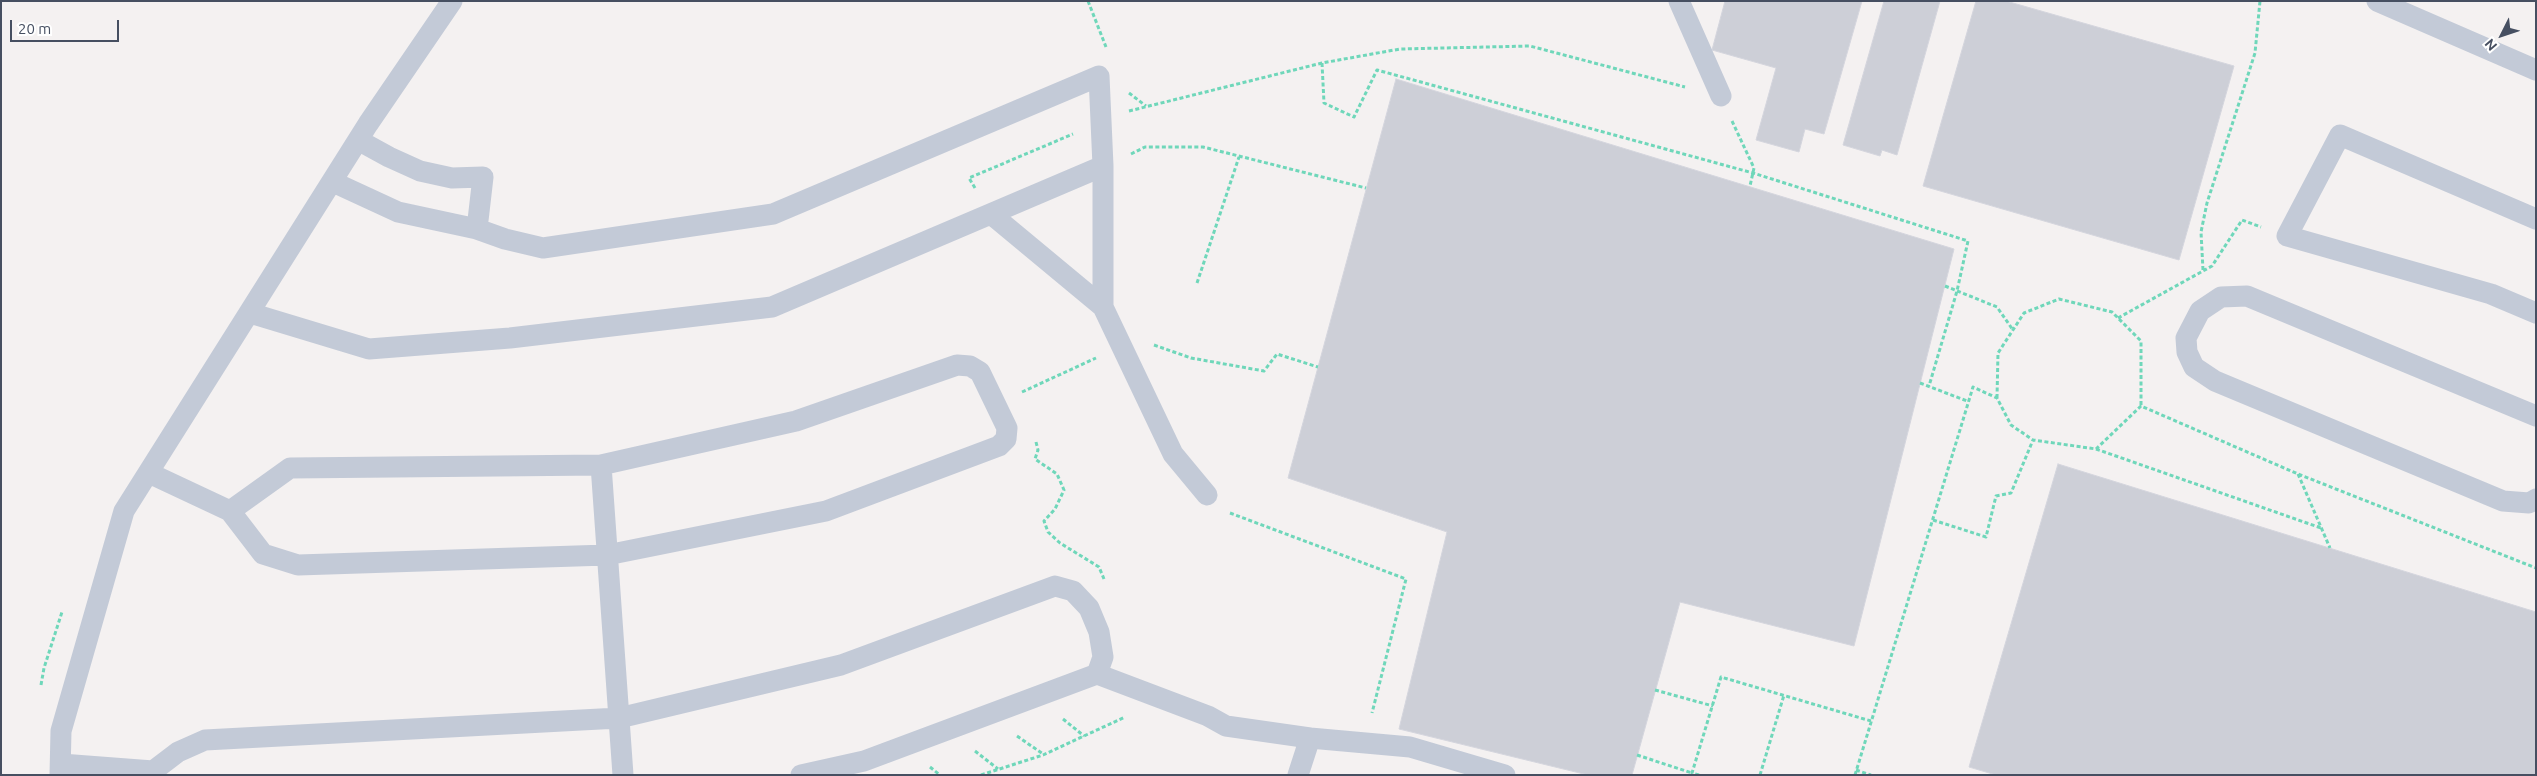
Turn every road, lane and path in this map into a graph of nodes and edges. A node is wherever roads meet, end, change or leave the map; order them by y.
1 (452, 1) edge
2 (1678, 1) edge
3 (2260, 1) edge
4 (2377, 1) edge
5 (1322, 63) junction
6 (2536, 70) edge
7 (1100, 86) junction
8 (1720, 96) junction
9 (1080, 131) dead end
10 (358, 140) junction
11 (1239, 157) junction
12 (1103, 166) junction
13 (1753, 173) junction
14 (333, 182) junction
15 (1750, 186) dead end
16 (1366, 188) dead end
17 (990, 214) junction
18 (2536, 219) edge
19 (477, 229) junction
20 (2287, 236) junction
21 (2204, 270) junction
22 (1197, 283) dead end
23 (1945, 286) dead end
24 (1957, 291) junction
25 (1104, 307) junction
26 (250, 313) junction
27 (2536, 313) edge
28 (2118, 318) junction
29 (2013, 330) junction
30 (1118, 340) junction
31 (1318, 366) dead end
32 (1920, 383) dead end
33 (1929, 386) junction
34 (1997, 398) junction
35 (1023, 401) dead end
36 (1968, 401) junction
37 (2141, 406) junction
38 (2536, 416) edge
39 (1034, 432) dead end
40 (2033, 440) junction
41 (2096, 449) junction
42 (600, 465) junction
43 (149, 473) junction
44 (2298, 474) junction
45 (1207, 496) joint
46 (2536, 499) edge
47 (230, 511) junction
48 (1933, 520) junction
49 (2321, 528) junction
50 (2330, 548) dead end
51 (607, 555) junction
52 (2536, 568) edge
53 (1107, 586) dead end
54 (1097, 674) junction
55 (1655, 690) dead end
56 (1784, 695) junction
57 (1712, 706) junction
58 (1129, 715) dead end
59 (619, 718) junction
60 (1871, 721) junction
61 (1310, 738) junction
62 (1365, 743) junction
63 (1637, 755) dead end
64 (60, 769) edge
65 (1856, 770) junction
66 (154, 773) edge
67 (1692, 773) junction
68 (623, 775) edge
69 (801, 775) edge
70 (981, 775) edge
71 (1298, 775) edge
72 (1505, 775) edge
73 (1699, 775) edge
74 (1760, 775) edge
75 (1855, 775) edge
76 (1871, 775) edge

1 - 10 lane
2 - 8 lane
3 - 21 path
4 - 6 lane
5 - 7 path
5 - 8 path
5 - 13 path
7 - 12 lane
7 - 19 lane
8 - 13 path
9 - 17 path
10 - 14 lane
10 - 19 lane
11 - 12 path
11 - 16 path
11 - 22 path
12 - 17 lane
12 - 25 lane
13 - 15 path
13 - 24 path
14 - 19 lane
14 - 26 lane
17 - 25 lane
17 - 26 lane
18 - 20 lane
20 - 21 path
20 - 27 lane
21 - 28 path
23 - 24 path
24 - 29 path
24 - 33 path
25 - 30 lane
26 - 43 lane
28 - 29 path
28 - 37 path
29 - 34 path
30 - 31 path
30 - 35 path
30 - 45 lane
32 - 33 path
33 - 36 path
34 - 36 path
34 - 40 path
36 - 48 path
37 - 41 path
37 - 44 path
38 - 46 lane
39 - 53 path
40 - 41 path
40 - 48 path
41 - 49 path
42 - 47 lane
42 - 51 lane
42 - 51 lane
43 - 47 lane
43 - 64 lane
44 - 49 path
44 - 52 path
45 - 62 path
47 - 51 lane
48 - 60 path
49 - 50 path
51 - 59 lane
54 - 59 lane
54 - 61 lane
54 - 69 lane
55 - 57 path
56 - 57 path
56 - 60 path
56 - 74 path
57 - 67 path
58 - 70 path
59 - 66 lane
59 - 68 lane
60 - 65 path
61 - 62 lane
61 - 71 lane
62 - 72 lane
63 - 67 path
64 - 66 lane
65 - 75 path
65 - 76 path
67 - 73 path

